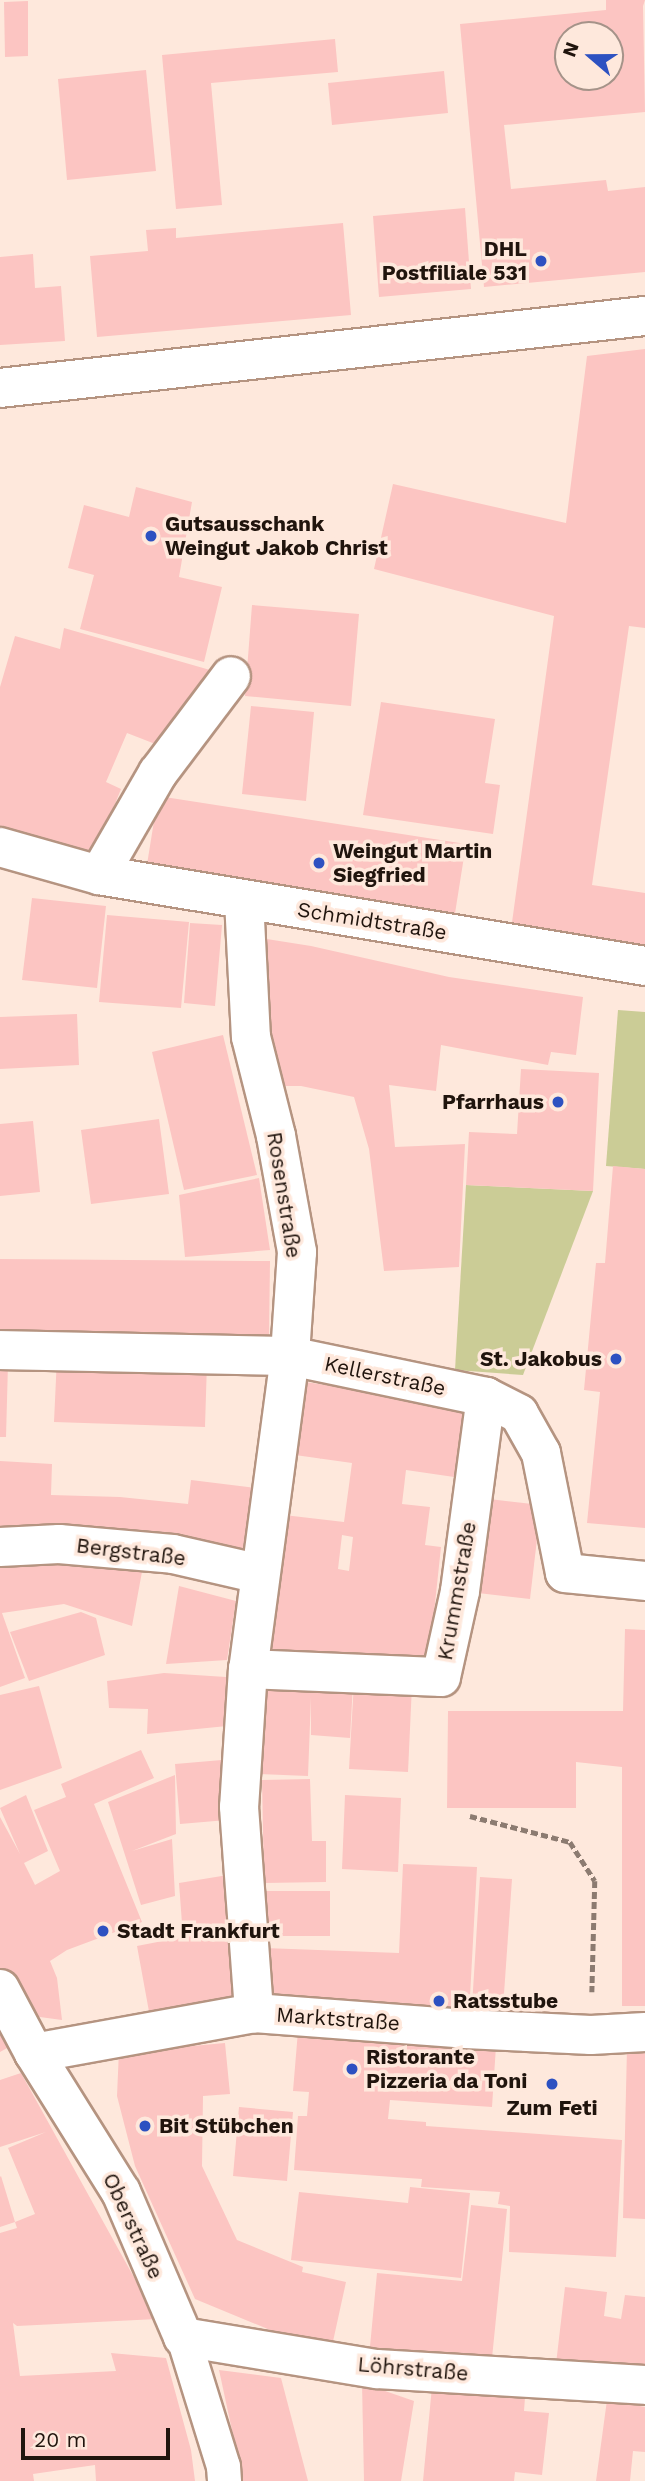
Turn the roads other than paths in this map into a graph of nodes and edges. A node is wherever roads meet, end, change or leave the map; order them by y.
1 (645, 316) edge
2 (0, 388) edge
3 (231, 676) dead end
4 (0, 847) edge
5 (99, 875) junction
6 (244, 900) junction
7 (645, 966) edge
8 (0, 1350) edge
9 (290, 1356) junction
10 (486, 1397) junction
11 (0, 1547) edge
12 (260, 1574) junction
13 (645, 1581) edge
14 (248, 1669) junction
15 (0, 1989) edge
16 (254, 2013) junction
17 (645, 2032) edge
18 (34, 2053) junction
19 (183, 2337) junction
20 (645, 2385) edge
21 (224, 2481) edge

1 - 2 street
3 - 5 street
4 - 5 street, Schmidtstraße
5 - 6 street, Schmidtstraße
6 - 7 street, Schmidtstraße
6 - 9 street, Rosenstraße
8 - 9 street, Kellerstraße
9 - 10 street, Kellerstraße
9 - 12 street, Rosenstraße
10 - 13 street, Kellerstraße
10 - 14 street, Krummstraße
11 - 12 street, Bergstraße
12 - 14 street
14 - 16 street
15 - 18 street, Oberstraße
16 - 17 street, Marktstraße
16 - 18 street, Marktstraße
18 - 19 street, Oberstraße
19 - 20 street, Löhrstraße
19 - 21 street, Oberstraße

